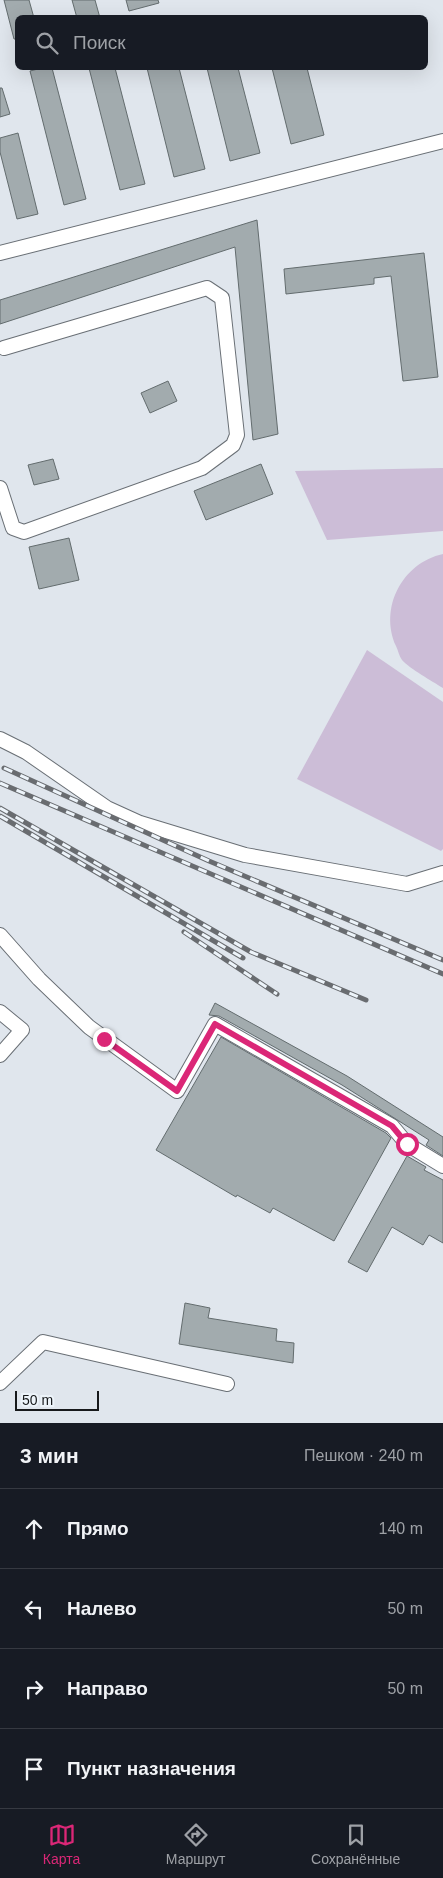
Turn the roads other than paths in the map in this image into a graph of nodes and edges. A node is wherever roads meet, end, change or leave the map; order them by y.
1 (443, 141) edge
2 (0, 253) edge
3 (4, 348) dead end
4 (0, 488) edge
5 (0, 739) edge
6 (443, 873) edge
7 (0, 935) edge
8 (0, 1012) edge
9 (0, 1055) edge
10 (443, 1166) edge
11 (0, 1383) edge
12 (228, 1384) dead end

1 - 2 street
3 - 4 street
5 - 6 street
7 - 10 street
8 - 9 street
11 - 12 street

